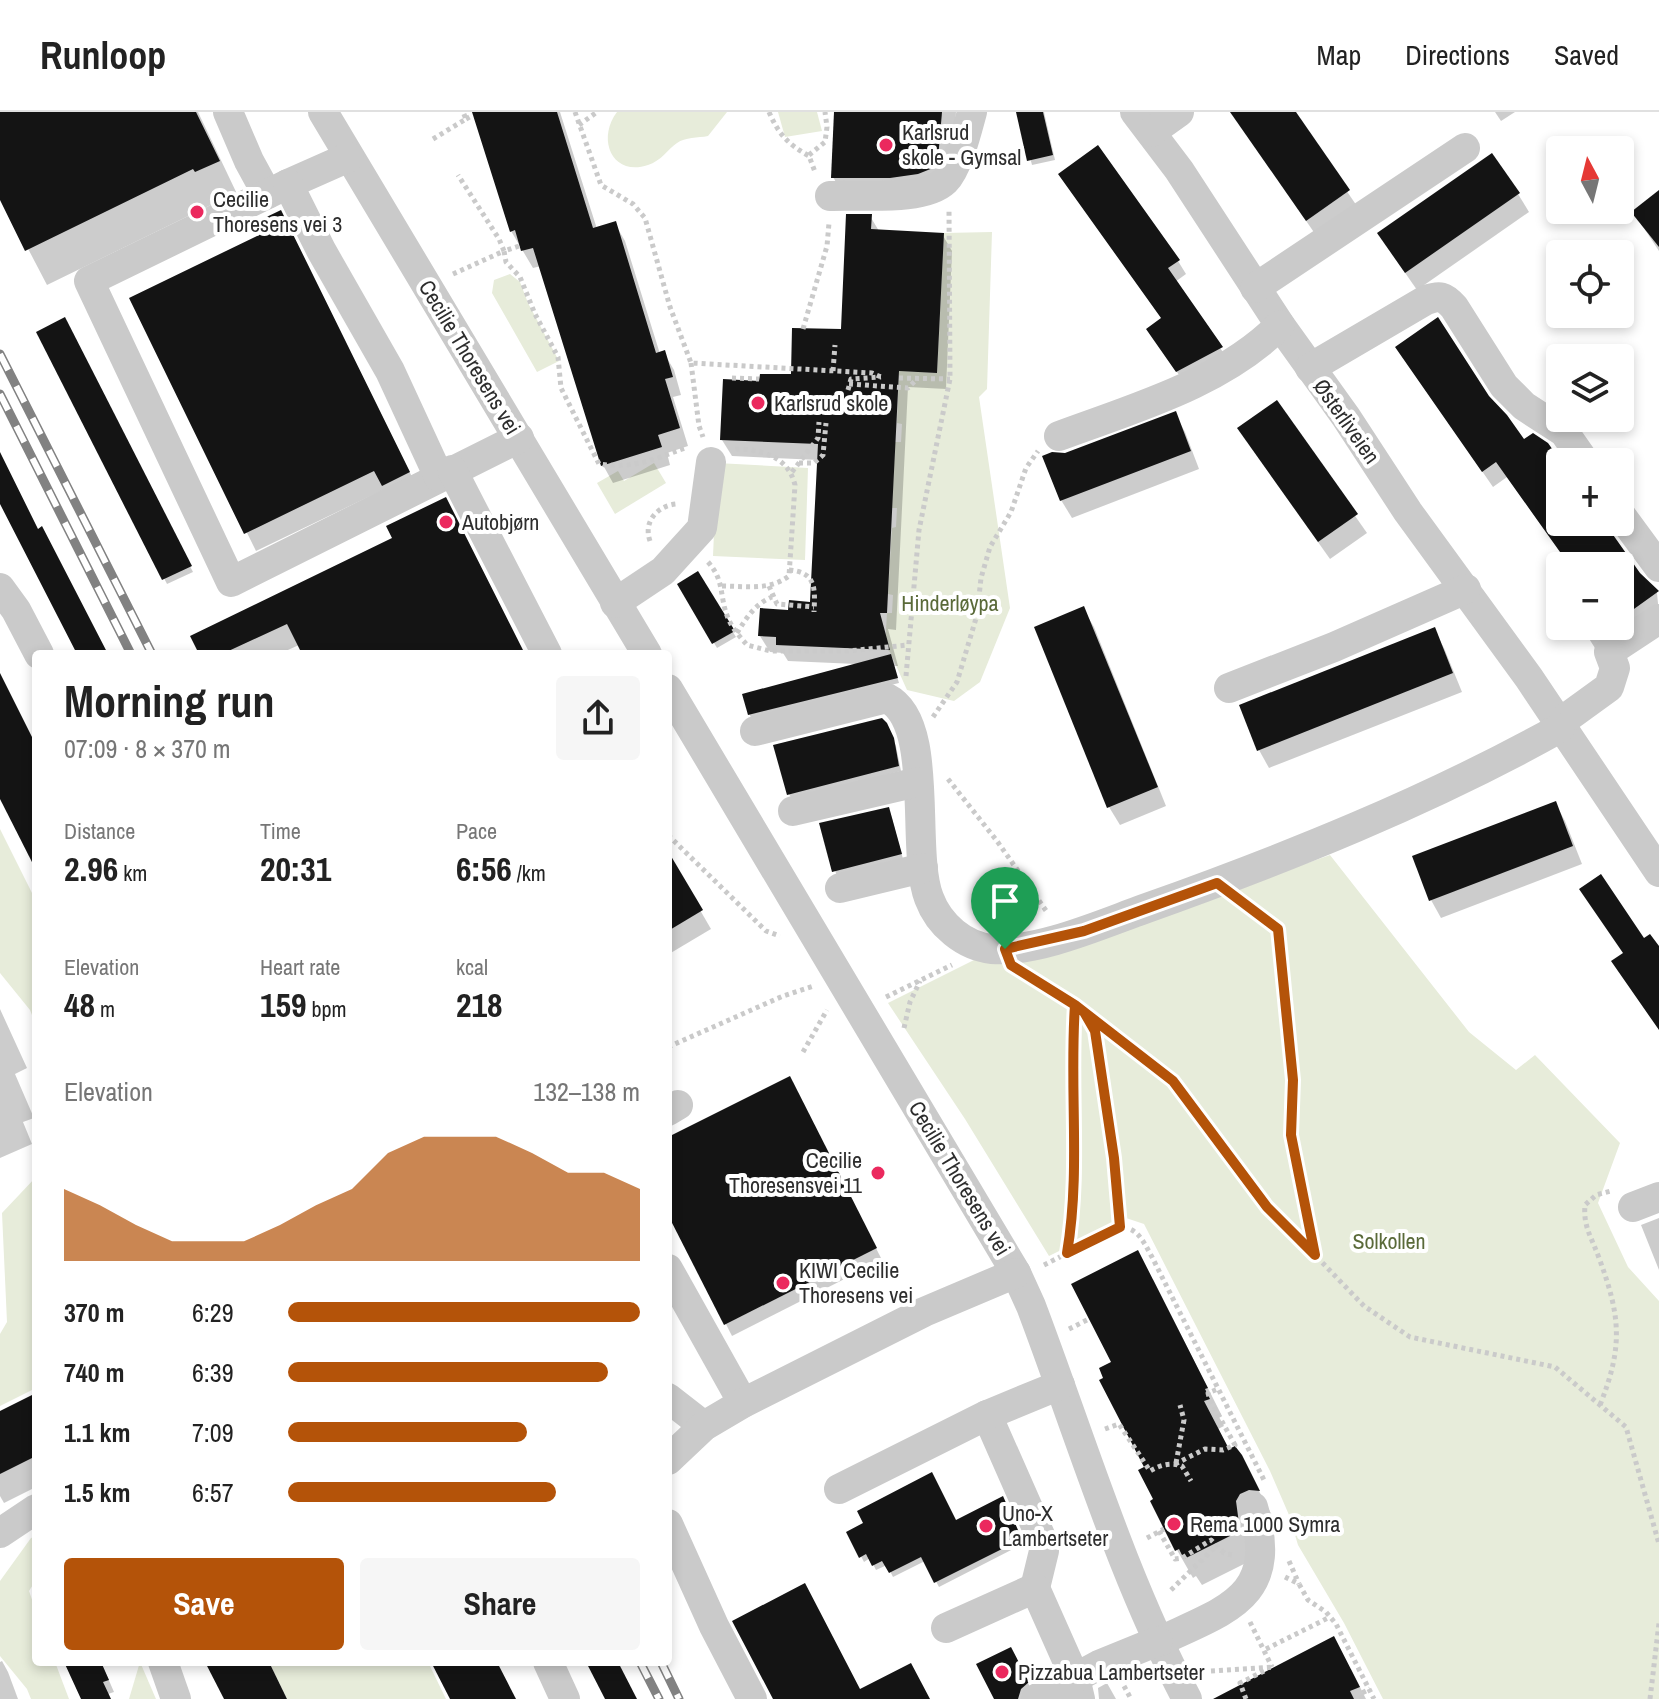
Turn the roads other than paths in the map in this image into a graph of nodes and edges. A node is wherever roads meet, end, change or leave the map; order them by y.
1 (228, 112) edge
2 (972, 112) edge
3 (1179, 112) edge
4 (327, 113) edge
5 (1143, 122) edge
6 (1465, 148) dead end
7 (349, 157) junction
8 (278, 189) junction
9 (830, 196) dead end
10 (1255, 288) junction
11 (1280, 325) junction
12 (1310, 368) junction
13 (1059, 436) road end
14 (519, 438) junction
15 (1575, 448) edge
16 (708, 451) road end
17 (445, 473) junction
18 (1634, 533) edge
19 (1659, 567) edge
20 (0, 588) edge
21 (1466, 589) junction
22 (615, 603) junction
23 (1659, 619) edge
24 (37, 650) edge
25 (545, 650) edge
26 (644, 650) edge
27 (1229, 688) dead end
28 (672, 705) edge
29 (1559, 726) junction
30 (755, 731) dead end
31 (679, 734) edge
32 (918, 782) junction
33 (793, 811) dead end
34 (923, 868) junction
35 (1659, 872) edge
36 (840, 888) dead end
37 (1030, 1269) junction
38 (672, 1276) edge
39 (1060, 1385) junction
40 (672, 1401) edge
41 (743, 1403) junction
42 (987, 1415) junction
43 (704, 1426) junction
44 (672, 1456) edge
45 (839, 1489) dead end
46 (1260, 1497) road end
47 (32, 1511) edge
48 (2, 1527) edge
49 (672, 1533) edge
50 (1035, 1588) junction
51 (946, 1628) dead end
52 (1160, 1646) junction
53 (164, 1666) edge
54 (550, 1666) edge
55 (1080, 1692) edge
56 (176, 1699) edge
57 (565, 1699) edge
58 (752, 1699) edge
59 (1036, 1699) edge
60 (1187, 1699) edge

1 - 8 street
2 - 9 street
3 - 5 street
4 - 7 street, Cecilie Thoresens vei
5 - 10 street, Østerliveien
6 - 10 street
7 - 8 street
7 - 14 street, Cecilie Thoresens vei
8 - 17 street
8 - 17 street
10 - 11 street, Østerliveien
11 - 12 street, Østerliveien
11 - 13 street
12 - 15 street
12 - 21 street, Østerliveien
14 - 17 street
14 - 22 street, Cecilie Thoresens vei
16 - 22 street
17 - 25 street
18 - 19 street
20 - 24 street
21 - 27 street
21 - 29 street, Østerliveien
22 - 26 street, Cecilie Thoresens vei
23 - 29 street
28 - 31 street, Cecilie Thoresens vei
29 - 34 street
29 - 35 street, Østerliveien
30 - 32 street
31 - 37 street, Cecilie Thoresens vei
32 - 33 street
32 - 34 street
34 - 36 street
37 - 39 street, Cecilie Thoresens vei
37 - 41 street
38 - 41 street
39 - 42 street
39 - 52 street, Cecilie Thoresens vei
40 - 43 street
41 - 43 street
42 - 45 street
42 - 50 street
43 - 44 street
46 - 52 street
47 - 48 street
49 - 58 street
50 - 51 street
50 - 55 street
52 - 55 street
52 - 60 street, Cecilie Thoresens vei
53 - 56 street
54 - 57 street
55 - 59 street

